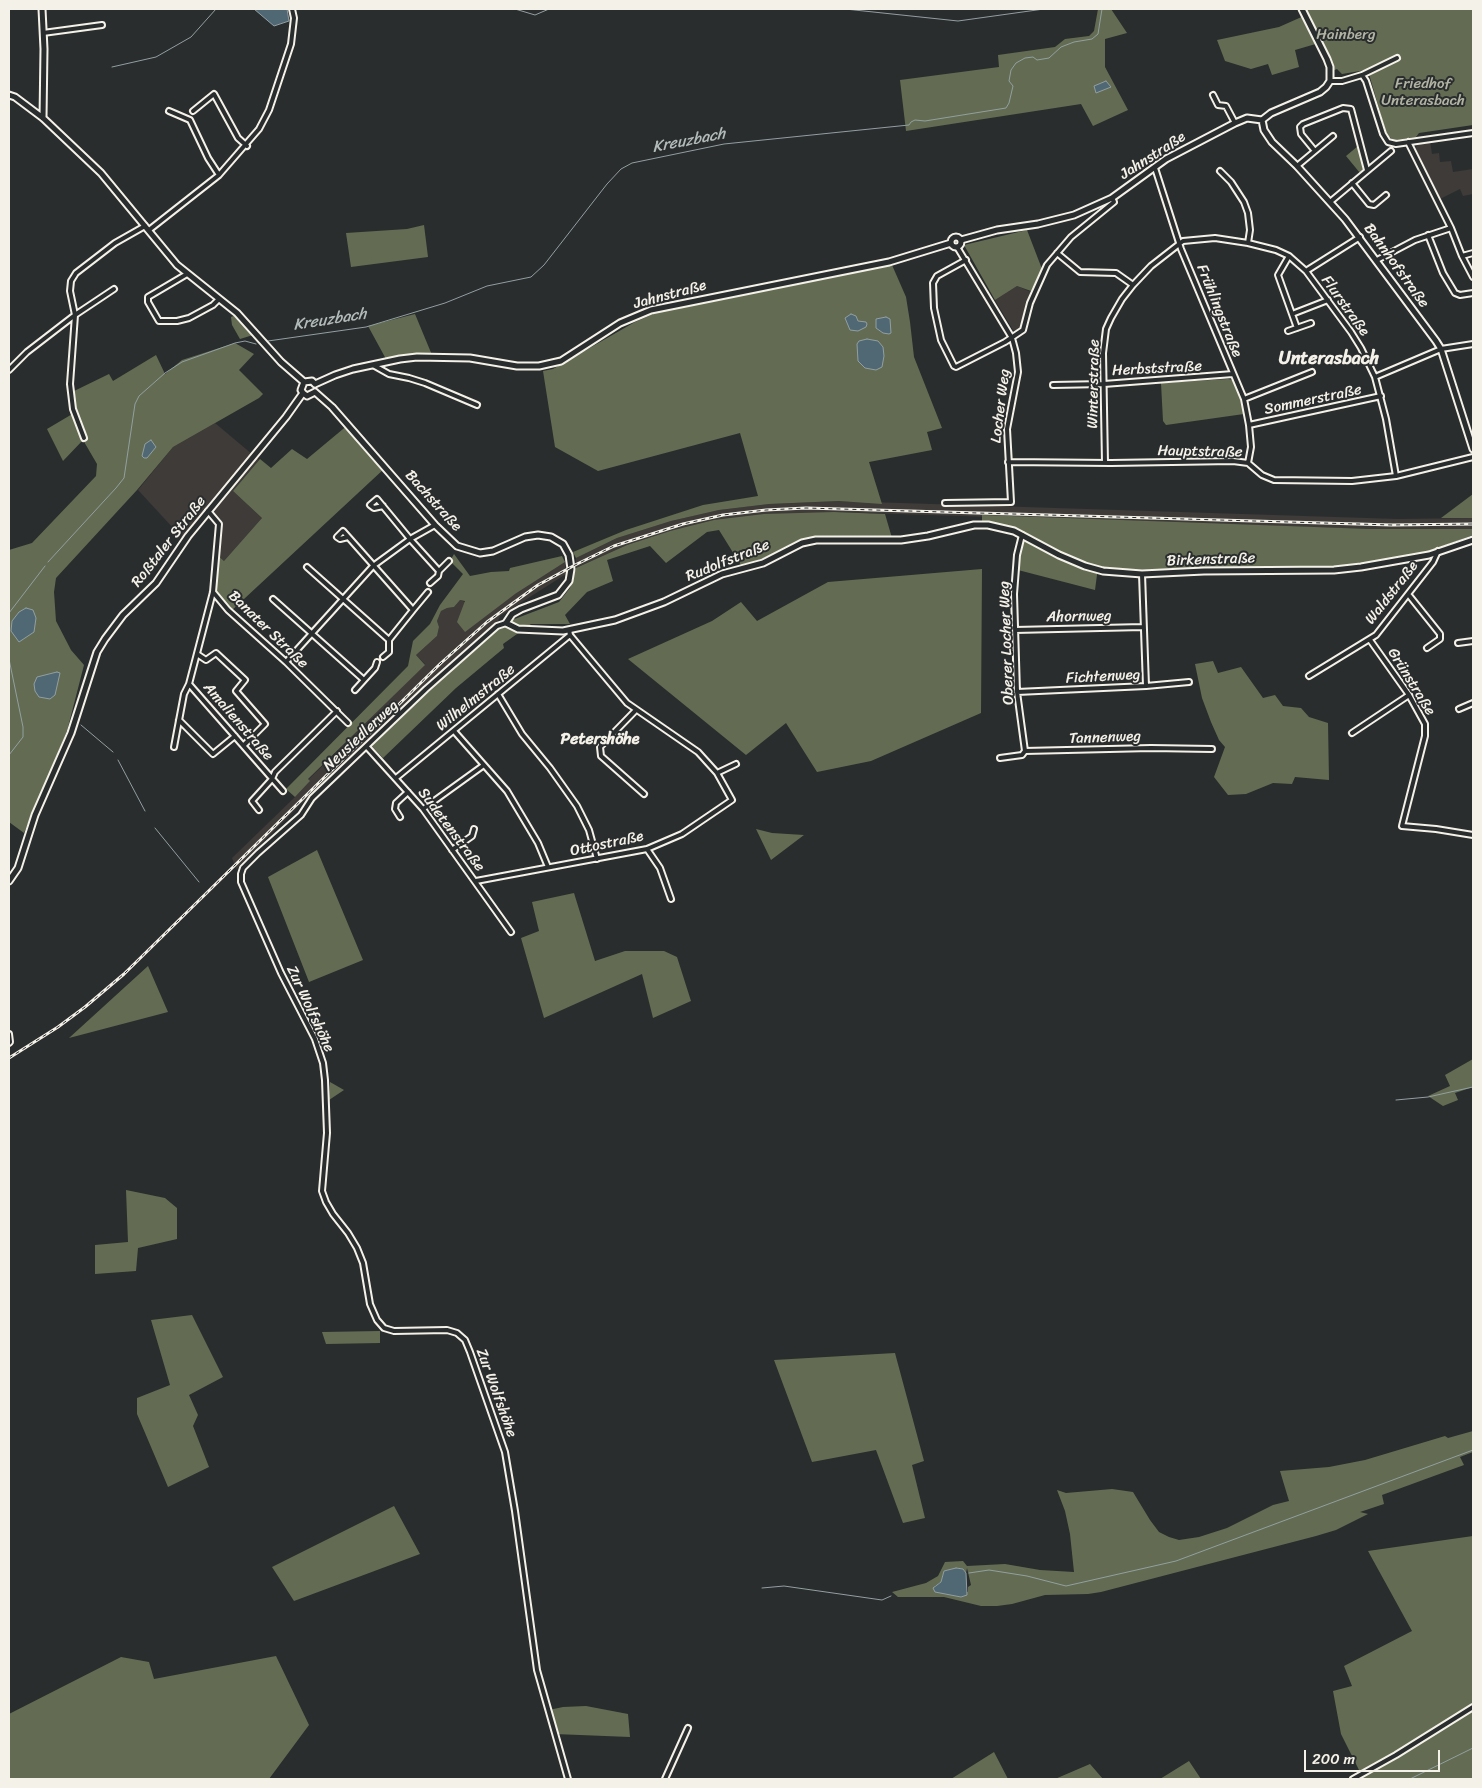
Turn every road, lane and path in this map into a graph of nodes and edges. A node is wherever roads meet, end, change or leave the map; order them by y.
1 (42, 9) edge
2 (292, 9) edge
3 (1302, 9) edge
4 (102, 25) dead end
5 (44, 33) junction
6 (1397, 58) dead end
7 (1362, 75) junction
8 (1330, 81) junction
9 (9, 95) edge
10 (1213, 95) dead end
11 (169, 111) dead end
12 (192, 111) dead end
13 (43, 118) junction
14 (1262, 120) junction
15 (1235, 123) junction
16 (1473, 133) edge
17 (1333, 136) dead end
18 (1408, 142) junction
19 (247, 146) junction
20 (1315, 151) junction
21 (1391, 151) dead end
22 (1297, 166) junction
23 (1154, 168) junction
24 (1367, 170) junction
25 (1220, 171) dead end
26 (220, 175) junction
27 (1352, 184) junction
28 (1386, 195) dead end
29 (1113, 200) junction
30 (1330, 202) junction
31 (147, 228) junction
32 (1451, 228) junction
33 (1428, 235) junction
34 (1360, 237) junction
35 (961, 240) junction
36 (1248, 242) junction
37 (951, 243) junction
38 (1180, 244) junction
39 (957, 246) junction
40 (1057, 253) junction
41 (1473, 253) edge
42 (1289, 256) junction
43 (1462, 256) junction
44 (966, 260) junction
45 (1377, 260) junction
46 (1306, 271) junction
47 (187, 274) junction
48 (1473, 277) edge
49 (1132, 285) junction
50 (114, 289) dead end
51 (1473, 292) edge
52 (219, 299) junction
53 (1328, 300) junction
54 (1292, 314) junction
55 (75, 315) junction
56 (1311, 323) dead end
57 (1297, 328) junction
58 (1288, 331) dead end
59 (1012, 338) junction
60 (1473, 344) edge
61 (1440, 349) junction
62 (373, 364) junction
63 (9, 370) edge
64 (1312, 372) dead end
65 (1233, 374) junction
66 (1375, 377) junction
67 (304, 382) junction
68 (315, 384) junction
69 (1104, 384) junction
70 (1053, 385) dead end
71 (315, 392) junction
72 (303, 394) junction
73 (1381, 396) junction
74 (1244, 399) junction
75 (477, 405) dead end
76 (1249, 425) junction
77 (84, 438) dead end
78 (1473, 449) edge
79 (1473, 458) edge
80 (1008, 462) junction
81 (1105, 463) junction
82 (1248, 464) junction
83 (1396, 476) junction
84 (945, 503) dead end
85 (383, 506) dead end
86 (208, 511) junction
87 (434, 526) junction
88 (1022, 535) junction
89 (348, 537) dead end
90 (410, 539) junction
91 (1473, 540) edge
92 (1438, 552) junction
93 (1408, 559) joint
94 (449, 561) dead end
95 (373, 566) junction
96 (307, 567) dead end
97 (439, 571) junction
98 (1142, 574) junction
99 (430, 583) dead end
100 (213, 592) junction
101 (428, 592) dead end
102 (1408, 594) junction
103 (273, 599) dead end
104 (344, 600) junction
105 (413, 610) junction
106 (506, 623) junction
107 (1142, 627) junction
108 (1015, 630) junction
109 (313, 633) junction
110 (570, 633) junction
111 (389, 640) junction
112 (1370, 640) junction
113 (1473, 640) edge
114 (1458, 643) dead end
115 (1427, 648) dead end
116 (197, 654) junction
117 (383, 657) dead end
118 (286, 662) junction
119 (377, 662) dead end
120 (1309, 676) dead end
121 (364, 680) junction
122 (1189, 682) dead end
123 (189, 684) junction
124 (1146, 686) junction
125 (355, 690) dead end
126 (1017, 692) junction
127 (498, 694) junction
128 (1408, 695) junction
129 (1473, 702) edge
130 (1459, 708) dead end
131 (636, 710) junction
132 (338, 711) junction
133 (179, 720) junction
134 (348, 723) dead end
135 (454, 731) junction
136 (1352, 734) dead end
137 (234, 736) junction
138 (244, 745) junction
139 (174, 747) dead end
140 (367, 747) junction
141 (1212, 748) dead end
142 (1025, 751) junction
143 (1000, 758) dead end
144 (736, 764) dead end
145 (484, 765) junction
146 (717, 773) junction
147 (272, 778) junction
148 (396, 778) junction
149 (283, 791) dead end
150 (408, 792) junction
151 (644, 794) dead end
152 (423, 809) junction
153 (259, 810) dead end
154 (400, 817) dead end
155 (474, 829) dead end
156 (1473, 835) edge
157 (647, 849) junction
158 (452, 850) junction
159 (597, 859) junction
160 (548, 867) junction
161 (241, 874) joint
162 (9, 881) edge
163 (476, 881) junction
164 (670, 899) dead end
165 (511, 932) dead end
166 (9, 1034) edge
167 (9, 1044) edge
168 (1473, 1707) edge
169 (688, 1728) dead end
170 (568, 1779) edge
171 (665, 1779) edge
172 (1353, 1779) edge

1 - 5 street
2 - 19 street
3 - 8 street
4 - 5 street
5 - 13 street
6 - 7 street
7 - 8 street
7 - 18 street
8 - 14 street, Jahnstraße
9 - 13 street
10 - 15 street
11 - 26 street
12 - 19 street
13 - 31 street
14 - 15 street, Jahnstraße
14 - 22 street, Bahnhofstraße
15 - 23 street, Jahnstraße
16 - 18 street
17 - 20 street
18 - 32 street
19 - 26 street
20 - 22 street
20 - 24 street
21 - 24 street
22 - 30 street, Bahnhofstraße
23 - 29 street, Jahnstraße
23 - 38 street, Frühlingstraße
24 - 27 street
25 - 36 street
26 - 31 street
27 - 28 street
27 - 30 street
29 - 35 street, Jahnstraße
29 - 40 street
30 - 34 street, Bahnhofstraße
31 - 47 street
31 - 55 street
32 - 33 street
32 - 43 street
33 - 45 street
33 - 51 street
34 - 45 street, Bahnhofstraße
34 - 46 street
35 - 37 street, Jahnstraße
35 - 39 street
36 - 38 street, Flurstraße
36 - 42 street, Flurstraße
37 - 39 street
37 - 62 street, Jahnstraße
38 - 49 street, Winterstraße
38 - 65 street, Frühlingstraße
39 - 44 street, Locher Weg
40 - 49 street
40 - 59 street
41 - 43 street
42 - 46 street, Flurstraße
42 - 54 street
43 - 48 street
44 - 59 street, Locher Weg
44 - 59 street
45 - 61 street, Bahnhofstraße
46 - 53 street, Flurstraße
47 - 52 street
47 - 52 street
49 - 69 street, Winterstraße
50 - 55 street
52 - 67 street
53 - 54 street
53 - 66 street, Flurstraße
54 - 57 street
55 - 63 street
55 - 77 street
56 - 57 street
57 - 58 street
59 - 80 street, Locher Weg
60 - 61 street
61 - 66 street
61 - 78 street, Bahnhofstraße
62 - 68 street, Jahnstraße
62 - 75 street
64 - 74 street
65 - 69 street, Herbststraße
65 - 74 street, Frühlingstraße
66 - 73 street, Flurstraße
67 - 68 street
67 - 72 street
68 - 71 street
69 - 70 street, Herbststraße
69 - 81 street, Winterstraße
71 - 72 street
71 - 87 street, Bachstraße
72 - 86 street, Roßtaler Straße
73 - 76 street, Sommerstraße
73 - 83 street, Flurstraße
74 - 76 street, Frühlingstraße
76 - 82 street, Frühlingstraße
79 - 83 street, Hauptstraße
80 - 81 street, Hauptstraße
80 - 84 street, Locher Weg
81 - 82 street, Hauptstraße
82 - 83 street, Hauptstraße
85 - 90 street
86 - 100 street, Banater Straße
86 - 162 street, Roßtaler Straße
87 - 90 street
87 - 106 street, Bachstraße
88 - 98 street, Birkenstraße
88 - 108 street, Oberer Locher Weg
88 - 110 street, Rudolfstraße
89 - 95 street
90 - 95 street
90 - 97 street
91 - 92 street, Waldstraße
92 - 93 street, Waldstraße
92 - 102 street, Waldstraße
93 - 98 street, Birkenstraße
94 - 97 street
95 - 104 street
95 - 105 street
96 - 104 street
97 - 99 street
98 - 107 street
100 - 116 street, Amalienstraße
100 - 118 street, Banater Straße
101 - 105 street
102 - 112 street, Waldstraße
102 - 115 street
103 - 109 street
104 - 109 street
104 - 111 street
105 - 111 street
106 - 110 street, Rudolfstraße
106 - 140 street, Neusiedlerweg
107 - 108 street, Ahornweg
107 - 124 street
108 - 126 street, Oberer Locher Weg
109 - 118 street
109 - 121 street
110 - 127 street, Wilhelmstraße
110 - 131 street
111 - 117 street
112 - 120 street, Waldstraße
112 - 128 street, Grünstraße
113 - 114 street
116 - 123 street, Amalienstraße
116 - 138 street
118 - 132 street, Banater Straße
119 - 121 street
121 - 125 street
122 - 124 street, Fichtenweg
123 - 133 street
123 - 137 street, Amalienstraße
124 - 126 street, Fichtenweg
126 - 142 street, Oberer Locher Weg
127 - 135 street, Wilhelmstraße
127 - 159 street
128 - 136 street
128 - 156 street, Grünstraße
129 - 130 street
131 - 146 street
131 - 151 street
132 - 134 street, Banater Straße
132 - 147 street
133 - 137 street
133 - 139 street
135 - 145 street
135 - 148 street, Wilhelmstraße
137 - 138 street, Amalienstraße
138 - 147 street, Amalienstraße
140 - 148 street, Sudetenstraße
140 - 161 street, Neusiedlerweg
141 - 142 street, Tannenweg
142 - 143 street, Tannenweg
144 - 146 street
145 - 152 street
145 - 160 street
146 - 157 street, Ottostraße
147 - 149 street, Amalienstraße
147 - 153 street, Amalienstraße
148 - 150 street, Sudetenstraße
150 - 152 street, Sudetenstraße
150 - 154 street
152 - 158 street, Sudetenstraße
155 - 158 street
157 - 159 street, Ottostraße
157 - 164 street
158 - 163 street, Sudetenstraße
159 - 160 street, Ottostraße
160 - 163 street, Ottostraße
161 - 170 street, Zur Wolfshöhe
163 - 165 street, Sudetenstraße
166 - 167 street
168 - 172 street
169 - 171 street

